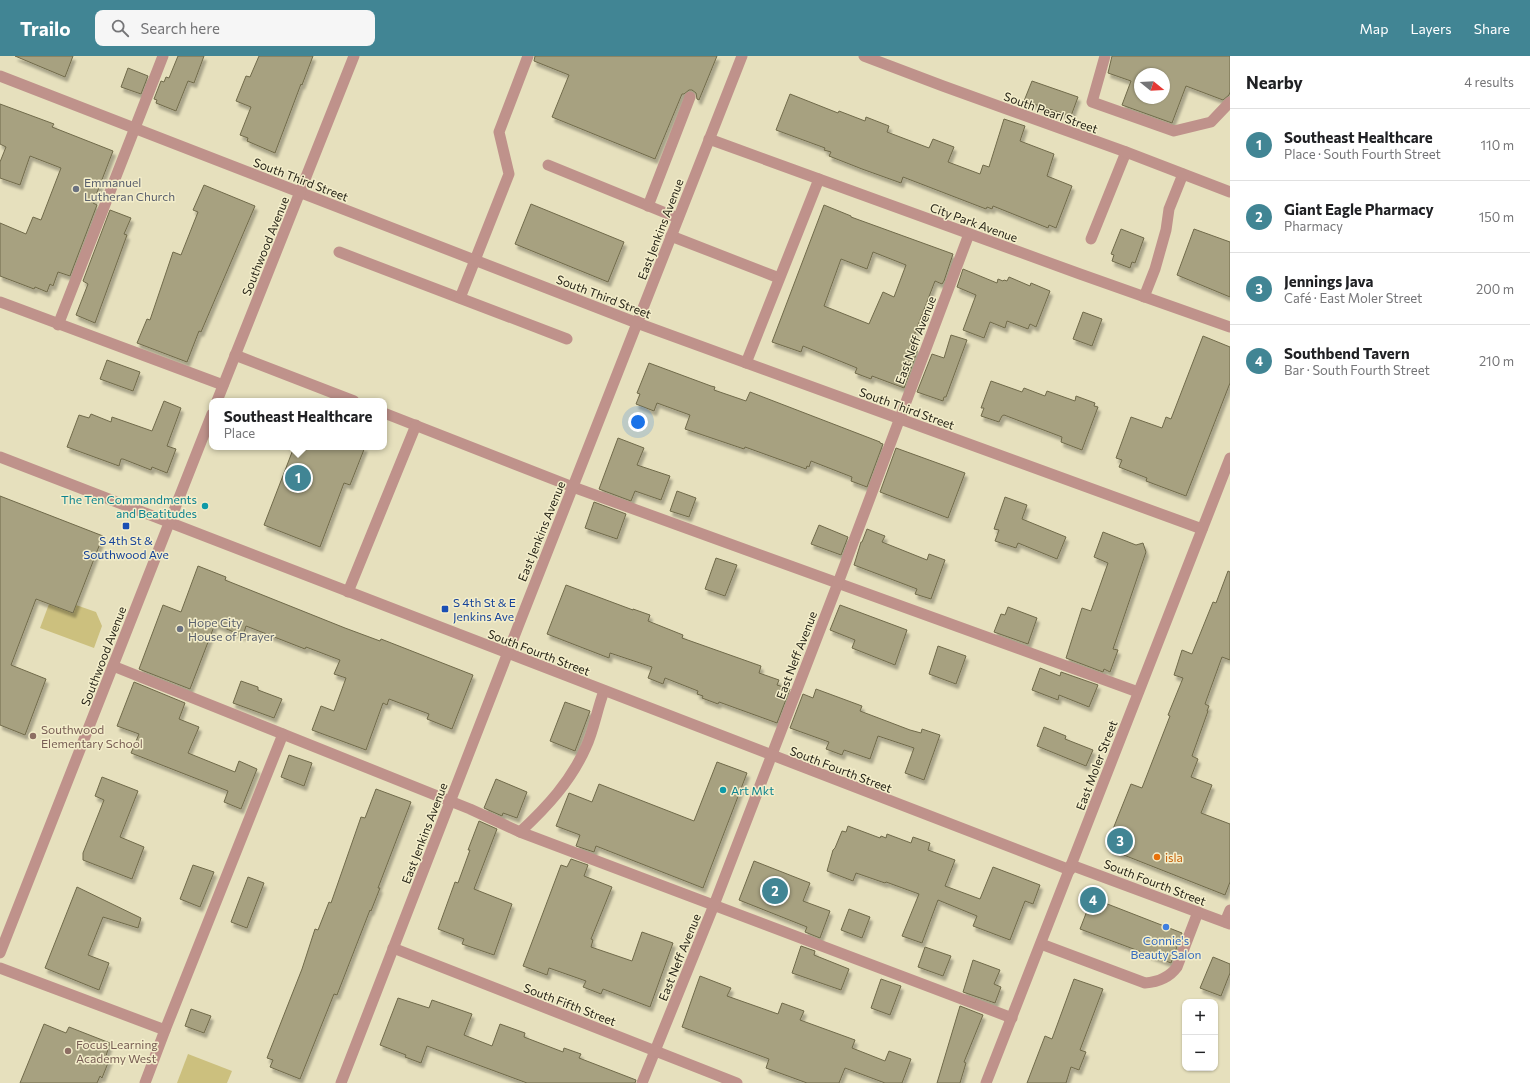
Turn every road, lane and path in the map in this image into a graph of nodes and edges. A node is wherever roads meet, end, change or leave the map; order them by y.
1 (163, 56) edge
2 (354, 56) edge
3 (528, 56) edge
4 (742, 56) edge
5 (864, 56) edge
6 (1105, 56) edge
7 (0, 76) edge
8 (690, 97) dead end
9 (1230, 102) edge
10 (136, 128) junction
11 (709, 138) junction
12 (1126, 152) junction
13 (548, 165) dead end
14 (1182, 174) junction
15 (819, 179) junction
16 (300, 192) junction
17 (1230, 192) edge
18 (648, 206) junction
19 (678, 218) junction
20 (969, 234) junction
21 (671, 236) junction
22 (1092, 239) dead end
23 (339, 252) dead end
24 (475, 260) junction
25 (779, 278) junction
26 (1144, 297) junction
27 (460, 298) junction
28 (0, 302) edge
29 (637, 323) junction
30 (58, 325) junction
31 (1230, 327) edge
32 (567, 339) dead end
33 (235, 354) junction
34 (746, 363) junction
35 (223, 385) junction
36 (218, 398) edge
37 (346, 398) edge
38 (387, 414) edge
39 (899, 419) junction
40 (209, 422) edge
41 (416, 425) junction
42 (0, 457) edge
43 (1230, 458) edge
44 (573, 487) junction
45 (169, 523) junction
46 (1202, 529) junction
47 (838, 583) junction
48 (348, 592) junction
49 (507, 654) junction
50 (113, 666) junction
51 (604, 691) junction
52 (1138, 692) junction
53 (283, 734) junction
54 (771, 756) junction
55 (450, 801) junction
56 (520, 832) junction
57 (1070, 867) junction
58 (714, 905) junction
59 (1230, 910) edge
60 (1198, 912) junction
61 (1228, 923) edge
62 (1041, 944) junction
63 (393, 948) junction
64 (0, 953) edge
65 (0, 968) edge
66 (1012, 1018) junction
67 (165, 1030) junction
68 (655, 1051) junction
69 (145, 1083) edge
70 (341, 1083) edge
71 (642, 1083) edge
72 (737, 1083) edge
73 (986, 1083) edge

1 - 10 street
2 - 16 street, Southwood Avenue
3 - 24 street
4 - 11 street, East Jenkins Avenue
5 - 12 street, South Pearl Street
6 - 9 street
7 - 10 street, South Third Street
8 - 18 street
10 - 16 street, South Third Street
10 - 30 street
11 - 15 street, City Park Avenue
11 - 19 street, East Jenkins Avenue
12 - 14 street, South Pearl Street
12 - 22 street
13 - 18 street
14 - 17 street, South Pearl Street
14 - 26 street
15 - 20 street, City Park Avenue
15 - 25 street
16 - 24 street, South Third Street
16 - 33 street, Southwood Avenue
18 - 19 street
19 - 21 street, East Jenkins Avenue
20 - 26 street, City Park Avenue
20 - 39 street, East Neff Avenue
21 - 25 street
21 - 29 street, East Jenkins Avenue
23 - 27 street
24 - 27 street
24 - 29 street, South Third Street
25 - 34 street
26 - 31 street, City Park Avenue
27 - 32 street
28 - 30 street
29 - 34 street, South Third Street
29 - 44 street, East Jenkins Avenue
30 - 35 street
33 - 35 street, Southwood Avenue
33 - 37 street
34 - 39 street, South Third Street
35 - 36 street, Southwood Avenue
38 - 41 street
39 - 46 street, South Third Street
39 - 47 street, East Neff Avenue
40 - 45 street, Southwood Avenue
41 - 44 street
41 - 48 street
42 - 45 street, South Fourth Street
43 - 46 street, East Moler Street
44 - 47 street
44 - 49 street, East Jenkins Avenue
45 - 48 street, South Fourth Street
45 - 50 street, Southwood Avenue
46 - 52 street, East Moler Street
47 - 52 street
47 - 54 street, East Neff Avenue
48 - 49 street, South Fourth Street
49 - 51 street, South Fourth Street
49 - 55 street, East Jenkins Avenue
50 - 53 street
50 - 64 street, Southwood Avenue
51 - 54 street, South Fourth Street
51 - 56 street
52 - 57 street, East Moler Street
53 - 55 street
53 - 67 street
54 - 57 street, South Fourth Street
54 - 58 street, East Neff Avenue
55 - 56 street
55 - 63 street, East Jenkins Avenue
56 - 58 street
57 - 60 street, South Fourth Street
57 - 62 street, East Moler Street
58 - 66 street
58 - 68 street, East Neff Avenue
59 - 61 street
60 - 61 street, South Fourth Street
60 - 62 street
62 - 66 street, East Moler Street
63 - 68 street, South Fifth Street
63 - 70 street, East Jenkins Avenue
65 - 67 street
66 - 73 street, East Moler Street
67 - 69 street
68 - 71 street, East Neff Avenue
68 - 72 street, South Fifth Street

